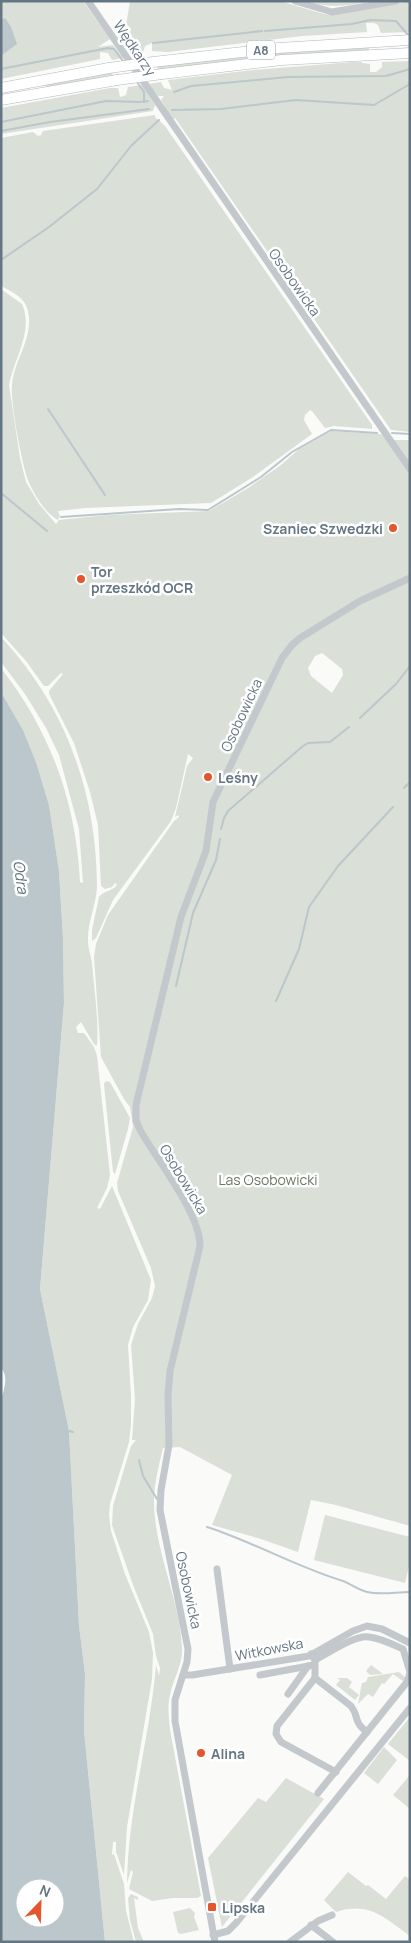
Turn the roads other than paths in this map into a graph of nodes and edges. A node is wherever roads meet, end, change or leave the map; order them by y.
1 (88, 1) edge
2 (294, 1) edge
3 (396, 1) edge
4 (410, 40) edge
5 (410, 52) edge
6 (1, 88) edge
7 (1, 100) edge
8 (162, 109) joint
9 (410, 469) edge
10 (410, 578) edge
11 (217, 1569) dead end
12 (410, 1643) edge
13 (312, 1662) junction
14 (230, 1669) junction
15 (410, 1673) edge
16 (183, 1675) junction
17 (260, 1675) dead end
18 (315, 1678) junction
19 (288, 1694) dead end
20 (410, 1708) edge
21 (367, 1732) junction
22 (336, 1772) junction
23 (318, 1793) dead end
24 (332, 1915) dead end
25 (311, 1925) junction
26 (214, 1939) edge
27 (290, 1942) edge
28 (333, 1942) edge

1 - 8 street, Wędkarzy
2 - 3 street
4 - 6 highway, A8, bridge
5 - 7 highway, A8, bridge
8 - 9 street, Osobowicka
10 - 16 street, Osobowicka
11 - 14 street
12 - 13 street, Witkowska
13 - 14 street, Witkowska
13 - 15 street
13 - 17 street
13 - 18 street
13 - 19 street
14 - 16 street, Witkowska
15 - 21 street
16 - 26 street, Osobowicka
18 - 21 street
18 - 22 street
20 - 26 street
21 - 22 street
22 - 23 street
24 - 25 street
25 - 27 street
25 - 28 street

